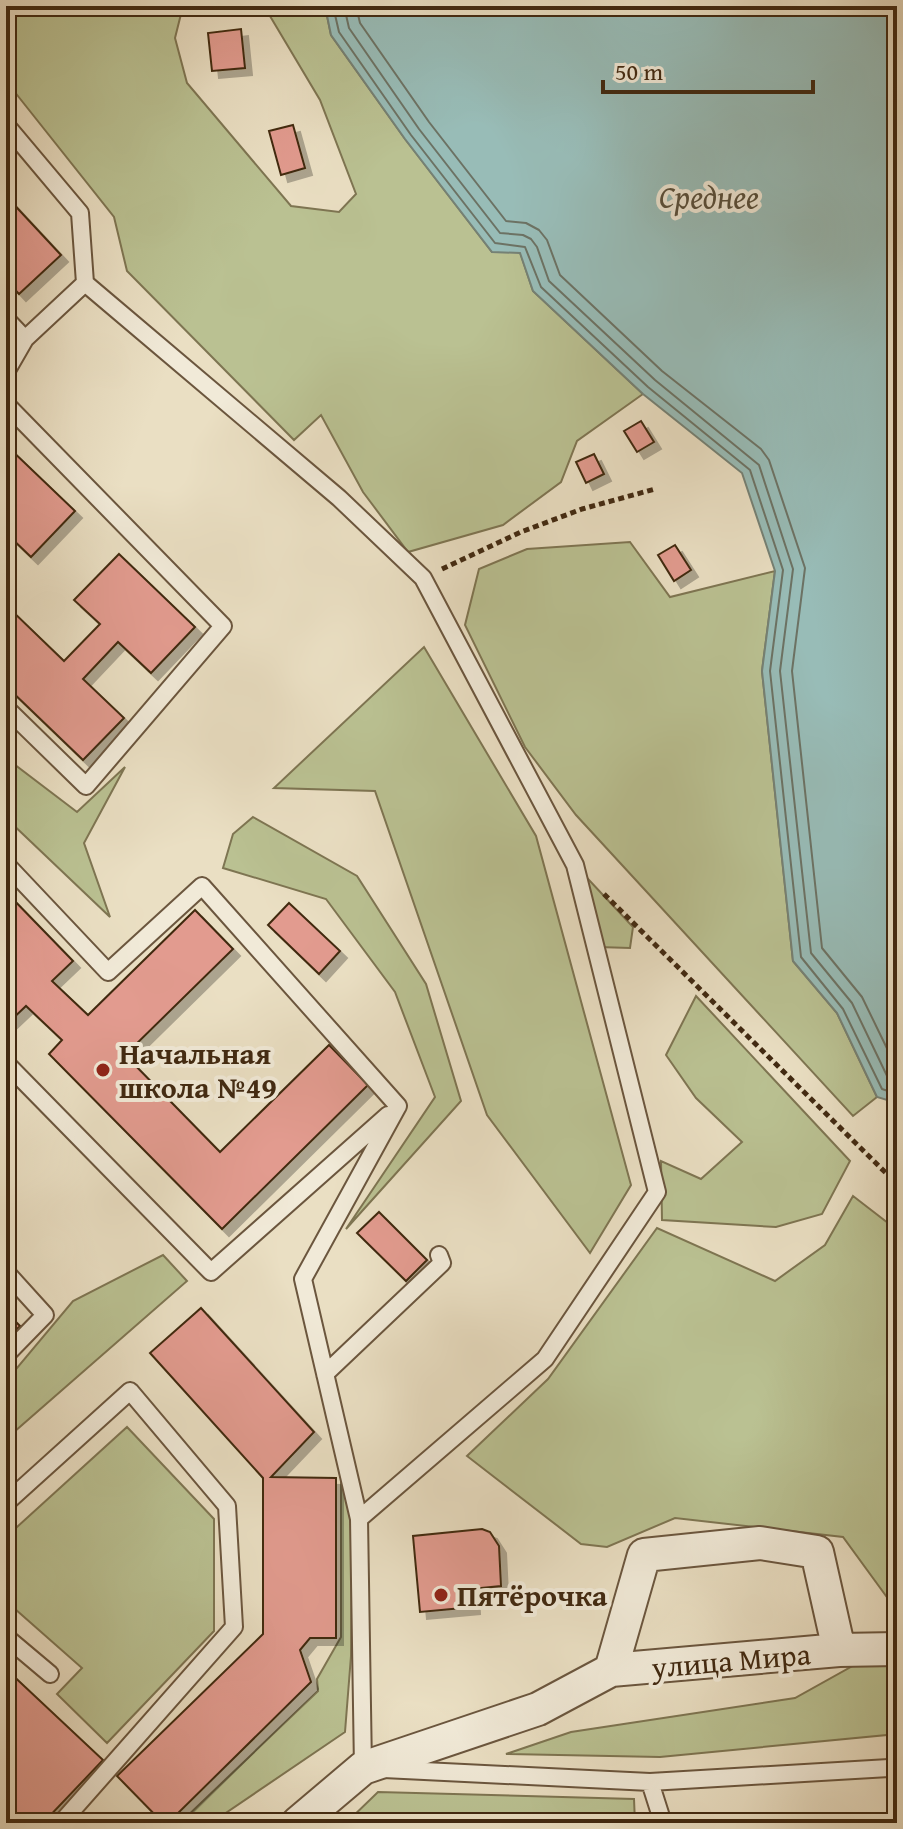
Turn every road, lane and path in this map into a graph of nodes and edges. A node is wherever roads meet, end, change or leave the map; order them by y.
1 (6, 125) edge
2 (85, 283) junction
3 (6, 319) edge
4 (25, 339) junction
5 (6, 372) edge
6 (6, 404) edge
7 (655, 489) dead end
8 (423, 578) junction
9 (6, 708) edge
10 (6, 864) edge
11 (575, 865) junction
12 (6, 1063) edge
13 (398, 1106) junction
14 (897, 1184) edge
15 (439, 1255) dead end
16 (6, 1272) edge
17 (6, 1355) edge
18 (325, 1374) junction
19 (6, 1503) edge
20 (359, 1519) junction
21 (6, 1637) edge
22 (897, 1649) edge
23 (839, 1650) junction
24 (611, 1670) junction
25 (50, 1674) dead end
26 (363, 1768) junction
27 (897, 1770) edge
28 (650, 1782) junction
29 (61, 1823) edge
30 (298, 1823) edge
31 (663, 1823) edge

1 - 2 lane
2 - 4 lane
2 - 8 lane
3 - 4 lane
4 - 5 lane
6 - 9 lane
7 - 8 path
8 - 11 lane
10 - 13 lane
11 - 14 path
11 - 20 lane
12 - 13 lane
13 - 18 lane
15 - 18 lane
16 - 17 lane
18 - 20 lane
19 - 29 lane
20 - 26 lane
21 - 25 lane
22 - 23 street
23 - 24 street, улица Мира
23 - 24 street, улица Мира
24 - 26 street, улица Мира
26 - 28 lane
26 - 30 street, улица Мира
27 - 28 lane
28 - 31 lane

